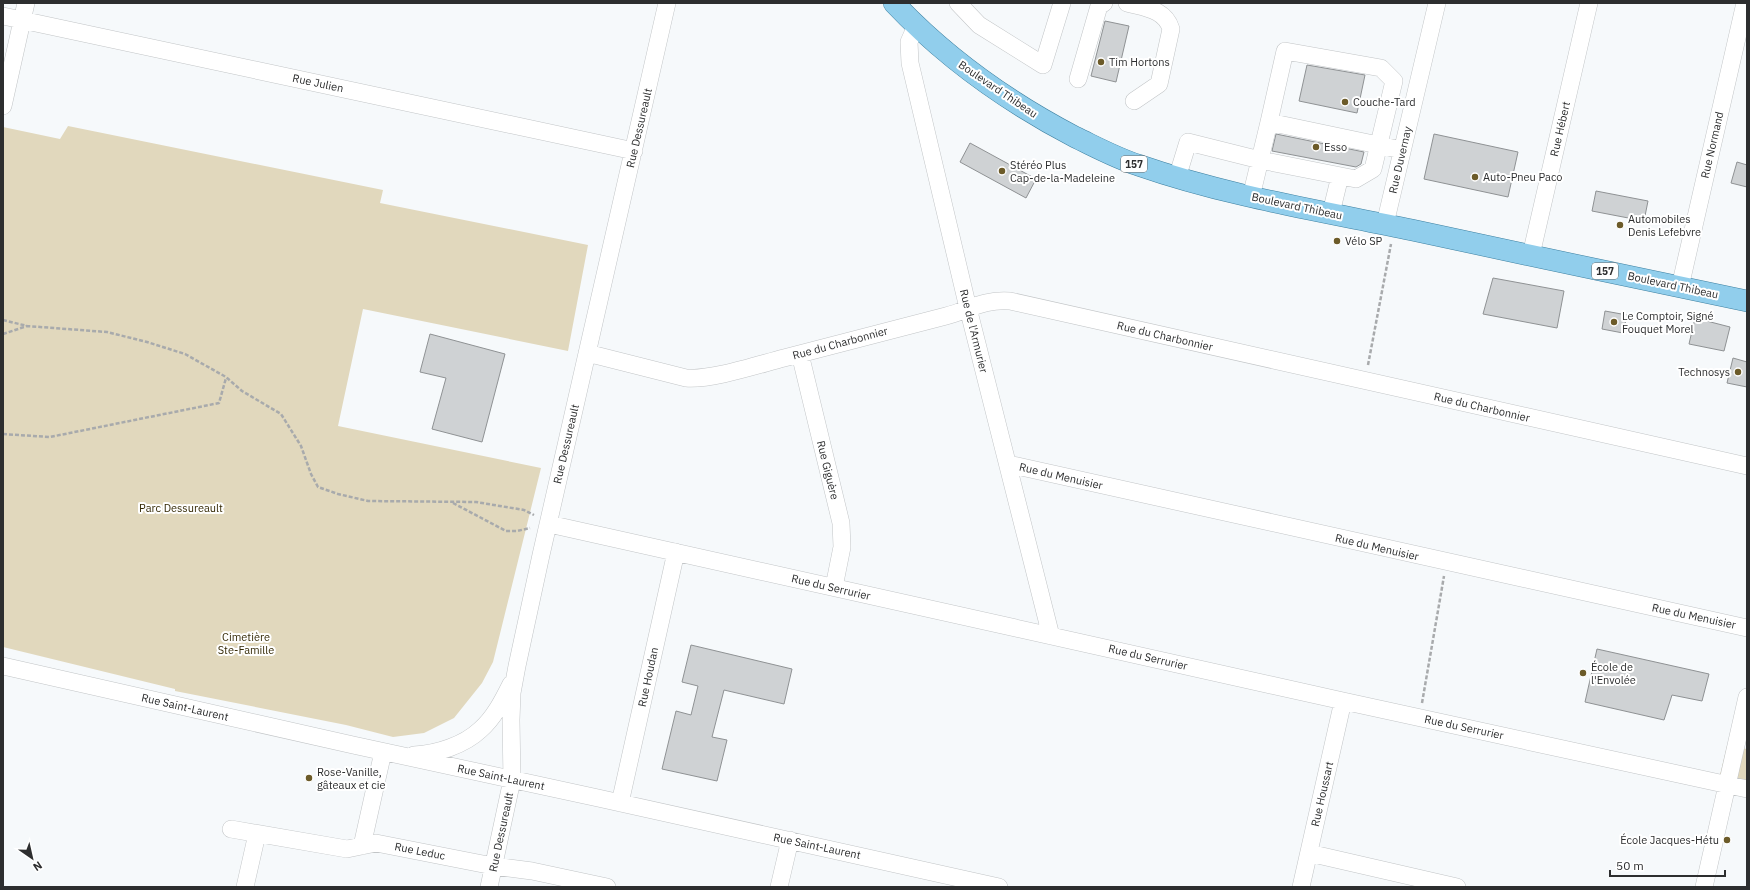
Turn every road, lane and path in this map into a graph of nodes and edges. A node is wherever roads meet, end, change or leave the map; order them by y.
1 (26, 3) edge
2 (667, 3) edge
3 (894, 3) edge
4 (958, 3) edge
5 (1062, 3) edge
6 (1104, 3) edge
7 (1127, 3) edge
8 (1437, 3) edge
9 (1589, 3) edge
10 (1745, 3) edge
11 (3, 16) edge
12 (23, 20) junction
13 (916, 26) junction
14 (1078, 78) dead end
15 (1134, 101) dead end
16 (3, 106) edge
17 (1268, 122) junction
18 (1378, 144) junction
19 (1402, 150) junction
20 (634, 151) junction
21 (1260, 160) junction
22 (1340, 176) junction
23 (1177, 178) junction
24 (1251, 197) junction
25 (1331, 213) junction
26 (1385, 224) junction
27 (1531, 255) junction
28 (1680, 287) junction
29 (1747, 301) edge
30 (968, 308) junction
31 (3, 320) edge
32 (27, 326) junction
33 (3, 334) edge
34 (587, 353) junction
35 (800, 354) junction
36 (226, 378) junction
37 (1365, 381) junction
38 (3, 434) edge
39 (1008, 464) junction
40 (1747, 466) edge
41 (452, 503) junction
42 (539, 522) junction
43 (676, 552) junction
44 (1446, 562) junction
45 (834, 587) junction
46 (1747, 628) edge
47 (1051, 636) junction
48 (3, 666) edge
49 (515, 676) junction
50 (1747, 696) edge
51 (1343, 701) junction
52 (1420, 718) junction
53 (383, 752) junction
54 (401, 756) junction
55 (512, 780) junction
56 (1727, 784) junction
57 (1747, 789) edge
58 (620, 803) junction
59 (231, 829) dead end
60 (256, 834) junction
61 (790, 840) junction
62 (362, 846) junction
63 (1309, 853) junction
64 (493, 866) junction
65 (245, 887) edge
66 (489, 887) edge
67 (607, 887) edge
68 (779, 887) edge
69 (998, 887) edge
70 (1301, 887) edge
71 (1457, 887) edge
72 (1704, 887) edge

1 - 12 street
2 - 20 street, Rue Dessureault
3 - 13 main road, Boulevard Thibeau / 157
4 - 5 street
6 - 14 street
7 - 15 street
8 - 19 street, Rue Duvernay
9 - 27 street, Rue Hébert
10 - 28 street, Rue Normand
11 - 12 street, Rue Julien
12 - 16 street
12 - 20 street, Rue Julien
13 - 23 main road, Boulevard Thibeau / 157
13 - 30 street, Rue de l'Armurier
17 - 18 street
17 - 18 street
17 - 21 street
18 - 19 street
18 - 22 street
19 - 26 street, Rue Duvernay
20 - 34 street, Rue Dessureault
21 - 22 street
21 - 23 street
21 - 24 street
22 - 25 street
23 - 24 main road, Boulevard Thibeau / 157
24 - 25 main road, Boulevard Thibeau / 157
25 - 26 main road, Boulevard Thibeau / 157
26 - 27 main road, Boulevard Thibeau / 157
26 - 37 path
27 - 28 main road, Boulevard Thibeau / 157
28 - 29 main road, Boulevard Thibeau / 157
30 - 35 street, Rue du Charbonnier
30 - 37 street, Rue du Charbonnier
30 - 39 street, Rue de l'Armurier
31 - 32 path
32 - 33 path
32 - 36 path
34 - 35 street, Rue du Charbonnier
34 - 42 street, Rue Dessureault
35 - 45 street, Rue Giguère
36 - 38 path
36 - 41 path
37 - 40 street, Rue du Charbonnier
39 - 44 street, Rue du Menuisier
39 - 47 street, Rue de l'Armurier
41 - 42 path
41 - 42 path
42 - 43 street, Rue du Serrurier
42 - 49 street, Rue Dessureault
43 - 45 street, Rue du Serrurier
43 - 58 street, Rue Houdan
44 - 46 street, Rue du Menuisier
44 - 52 path
45 - 47 street, Rue du Serrurier
47 - 51 street, Rue du Serrurier
48 - 53 street, Rue Saint-Laurent
49 - 54 street
49 - 55 street, Rue Dessureault
50 - 56 street
51 - 52 street, Rue du Serrurier
51 - 63 street, Rue Houssart
52 - 56 street, Rue du Serrurier
53 - 54 street, Rue Saint-Laurent
53 - 62 street
54 - 55 street, Rue Saint-Laurent
55 - 58 street, Rue Saint-Laurent
55 - 64 street, Rue Dessureault
56 - 57 street, Rue du Serrurier
56 - 72 street
58 - 61 street, Rue Saint-Laurent
59 - 60 street, Rue Leduc
60 - 62 street, Rue Leduc
60 - 65 street
61 - 68 street
61 - 69 street, Rue Saint-Laurent
62 - 64 street, Rue Leduc
63 - 70 street, Rue Houssart
63 - 71 street
64 - 66 street, Rue Dessureault
64 - 67 street, Rue Leduc

